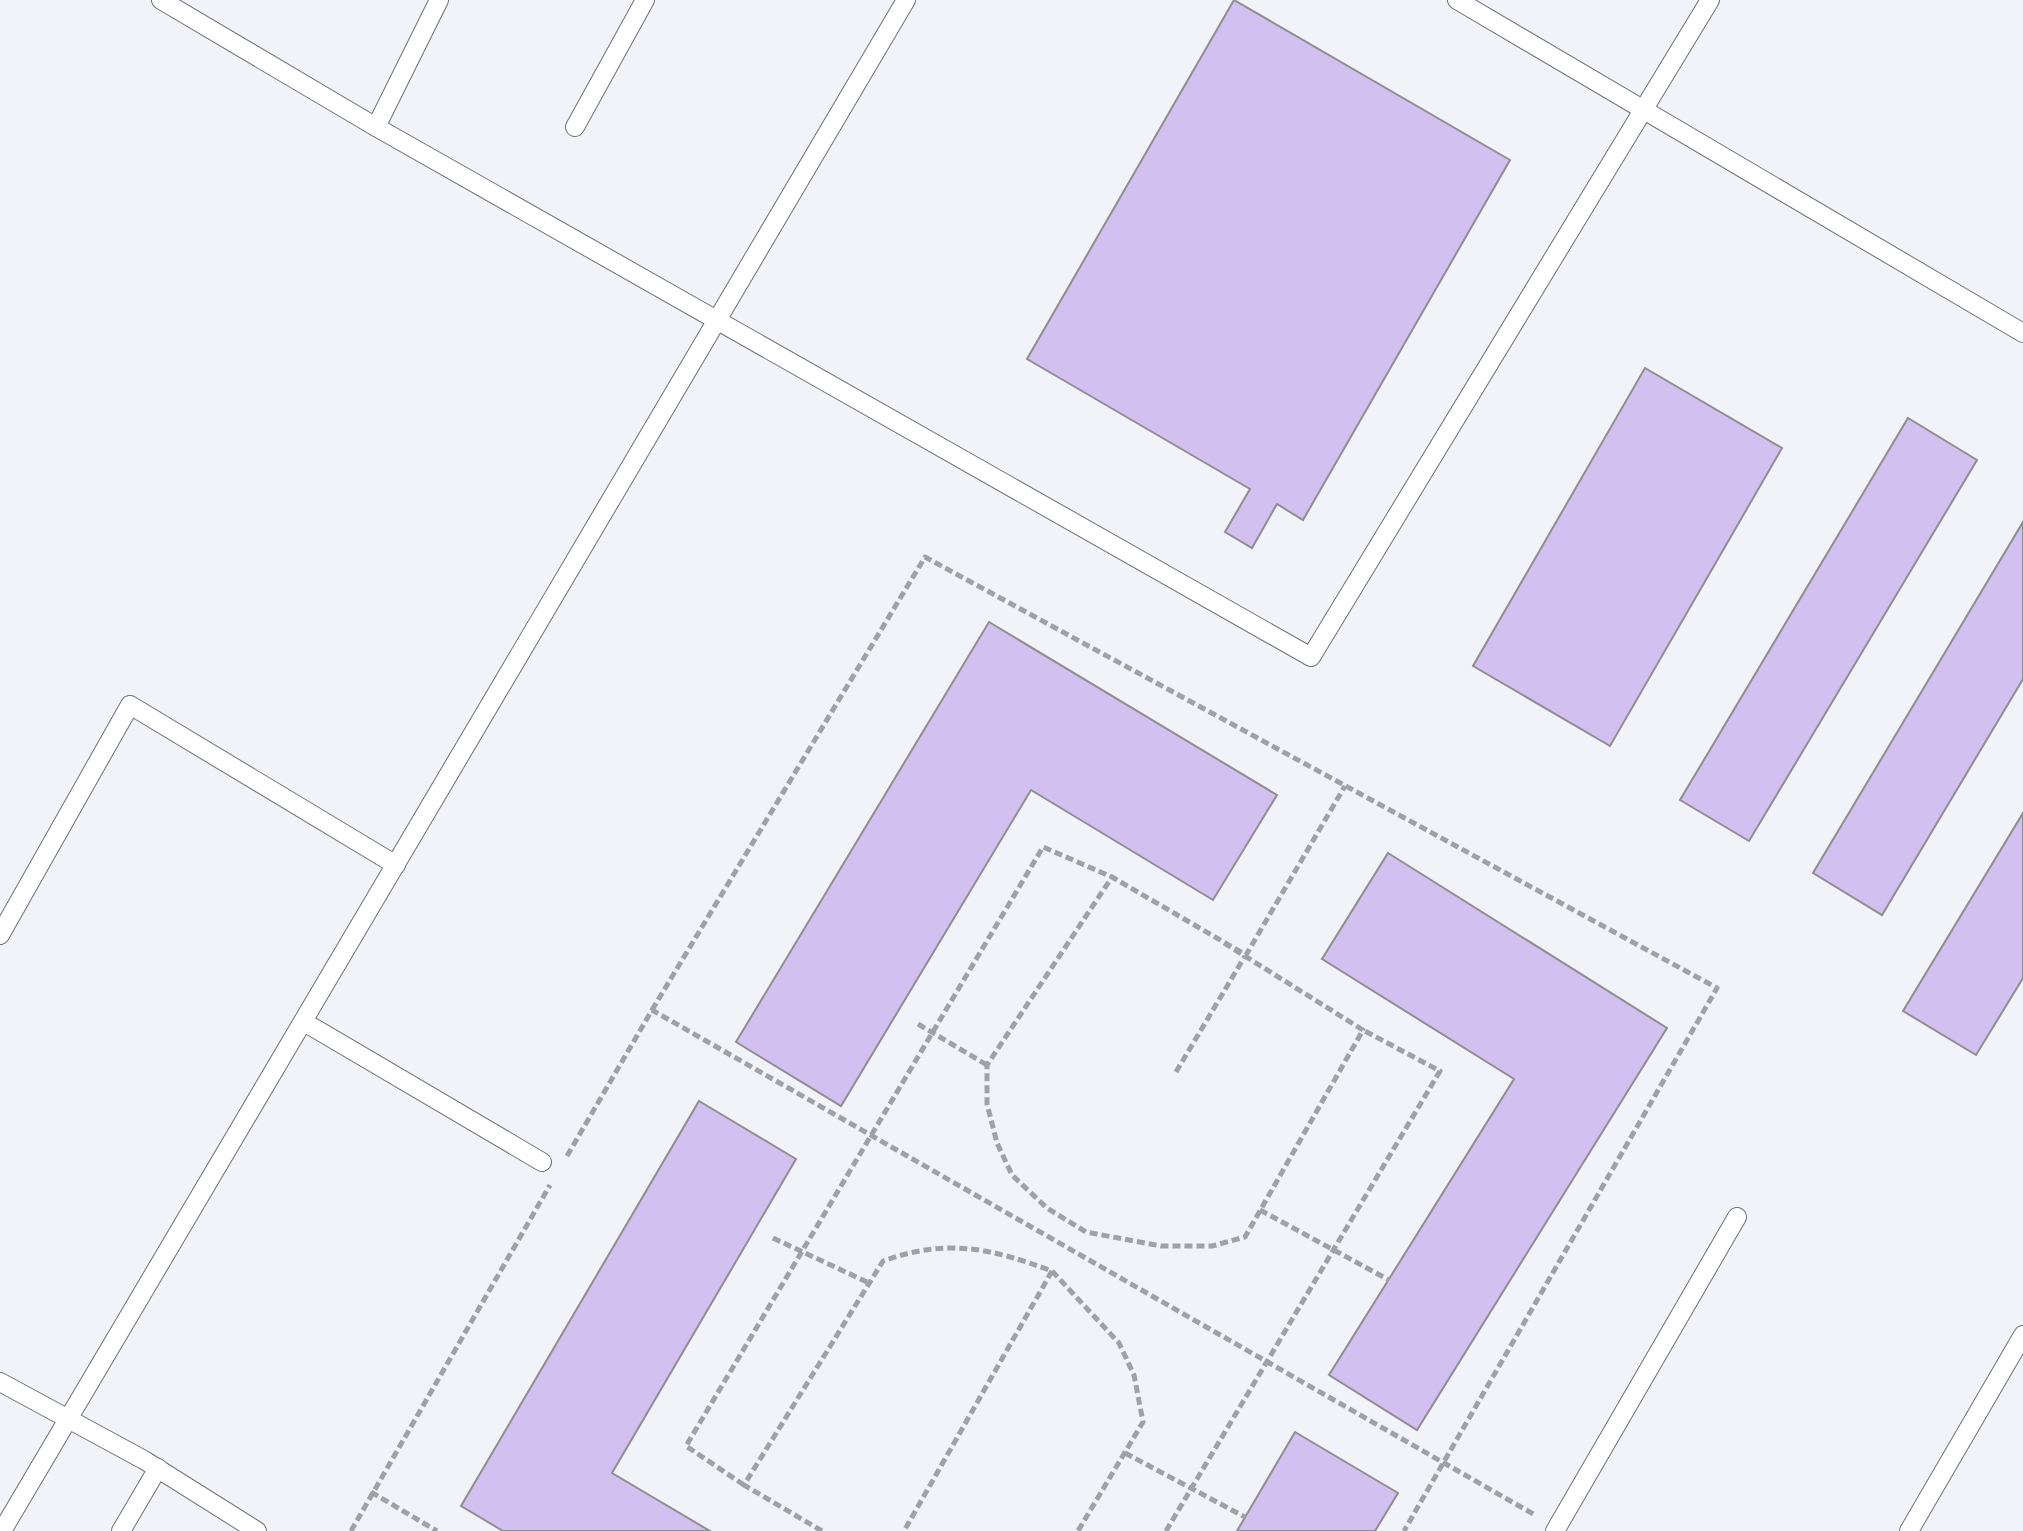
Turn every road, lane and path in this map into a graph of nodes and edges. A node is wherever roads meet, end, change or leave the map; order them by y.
1 (161, 0) edge
2 (439, 0) edge
3 (645, 0) edge
4 (906, 0) edge
5 (1457, 0) edge
6 (1710, 0) edge
7 (1646, 109) junction
8 (376, 127) junction
9 (575, 127) dead end
10 (717, 321) junction
11 (2023, 333) edge
12 (1345, 786) junction
13 (396, 865) junction
14 (1112, 877) junction
15 (0, 935) edge
16 (1224, 943) junction
17 (1246, 955) junction
18 (652, 1010) junction
19 (304, 1022) junction
20 (918, 1024) dead end
21 (1363, 1030) junction
22 (987, 1065) junction
23 (1176, 1072) dead end
24 (542, 1162) dead end
25 (564, 1162) dead end
26 (556, 1175) dead end
27 (1260, 1210) junction
28 (1737, 1217) dead end
29 (773, 1238) dead end
30 (1052, 1271) junction
31 (1389, 1280) dead end
32 (867, 1282) junction
33 (2023, 1335) edge
34 (0, 1382) edge
35 (69, 1419) junction
36 (1125, 1453) junction
37 (158, 1468) junction
38 (744, 1485) junction
39 (371, 1492) junction
40 (1245, 1517) dead end
41 (1556, 1529) edge
42 (2, 1531) edge
43 (121, 1531) edge
44 (257, 1531) edge
45 (351, 1531) edge
46 (437, 1531) edge
47 (822, 1531) edge
48 (904, 1531) edge
49 (1078, 1531) edge
50 (1166, 1531) edge
51 (1404, 1531) edge
52 (1909, 1531) edge

1 - 8 lane
2 - 8 lane
3 - 9 lane
4 - 10 lane
5 - 7 lane
6 - 7 lane
7 - 10 lane
7 - 11 lane
8 - 10 lane
10 - 13 lane
12 - 17 path
12 - 18 path
12 - 51 path
13 - 15 lane
13 - 19 lane
14 - 16 path
14 - 22 path
14 - 38 path
16 - 17 path
16 - 21 path
17 - 23 path
18 - 25 path
18 - 41 path
19 - 24 lane
19 - 35 lane
20 - 22 path
21 - 27 path
21 - 50 path
22 - 27 path
26 - 39 path
27 - 31 path
28 - 41 lane
29 - 32 path
30 - 32 path
30 - 36 path
30 - 48 path
32 - 38 path
33 - 52 lane
34 - 35 lane
35 - 37 lane
35 - 42 lane
36 - 40 path
36 - 49 path
37 - 43 lane
37 - 44 lane
38 - 47 path
39 - 45 path
39 - 46 path

